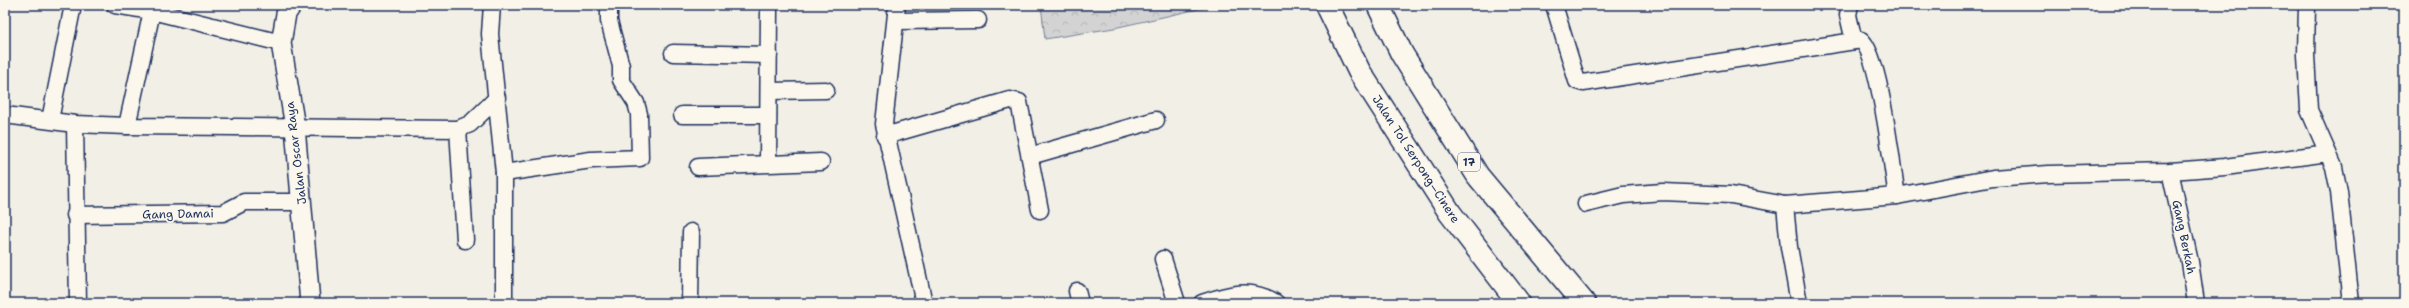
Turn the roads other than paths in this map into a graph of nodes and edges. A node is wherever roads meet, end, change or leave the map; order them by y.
1 (73, 5) edge
2 (115, 5) edge
3 (292, 5) edge
4 (492, 5) edge
5 (610, 5) edge
6 (769, 5) edge
7 (1327, 5) edge
8 (1378, 5) edge
9 (1554, 5) edge
10 (1850, 5) edge
11 (2307, 5) edge
12 (152, 11) junction
13 (897, 13) edge
14 (978, 20) dead end
15 (1854, 41) junction
16 (281, 43) junction
17 (673, 53) dead end
18 (769, 55) junction
19 (826, 90) dead end
20 (769, 91) junction
21 (497, 98) junction
22 (5, 115) edge
23 (768, 115) junction
24 (682, 116) dead end
25 (50, 120) junction
26 (1156, 120) dead end
27 (75, 124) junction
28 (127, 126) junction
29 (295, 127) junction
30 (458, 129) junction
31 (886, 136) junction
32 (2328, 153) junction
33 (1030, 156) junction
34 (821, 162) dead end
35 (768, 163) junction
36 (698, 167) dead end
37 (2170, 171) junction
38 (504, 173) junction
39 (1897, 196) junction
40 (302, 202) junction
41 (1586, 204) dead end
42 (1785, 205) junction
43 (1040, 210) dead end
44 (75, 215) junction
45 (691, 232) dead end
46 (465, 240) dead end
47 (1163, 259) dead end
48 (78, 303) edge
49 (310, 303) edge
50 (504, 303) edge
51 (690, 303) edge
52 (924, 303) edge
53 (1177, 303) edge
54 (1202, 303) edge
55 (1276, 303) edge
56 (1519, 303) edge
57 (1584, 303) edge
58 (1799, 303) edge
59 (2196, 303) edge
60 (2351, 303) edge

1 - 25 street
2 - 12 street
3 - 16 street, Jalan Oscar Raya
4 - 21 street
5 - 38 street
6 - 18 street
7 - 56 highway, Jalan Tol Serpong–Cinere
8 - 57 highway, 17
9 - 15 street
10 - 15 street
11 - 32 street
12 - 16 street
12 - 28 street
13 - 14 street
13 - 31 street
15 - 39 street
16 - 29 street, Jalan Oscar Raya
17 - 18 street
18 - 20 street
19 - 20 street
20 - 23 street
21 - 30 street
21 - 38 street
22 - 25 street
23 - 24 street
23 - 35 street
25 - 27 street
26 - 33 street
27 - 28 street
27 - 44 street
28 - 29 street
29 - 30 street
29 - 40 street, Jalan Oscar Raya
30 - 46 street
31 - 33 street
31 - 52 street
32 - 37 street
32 - 60 street
33 - 43 street
34 - 35 street
35 - 36 street
37 - 39 street
37 - 59 street, Gang Berkah
38 - 50 street
39 - 42 street
40 - 44 street, Gang Damai
40 - 49 street, Jalan Oscar Raya
41 - 42 street
42 - 58 street
44 - 48 street
45 - 51 street
47 - 53 street
54 - 55 street

